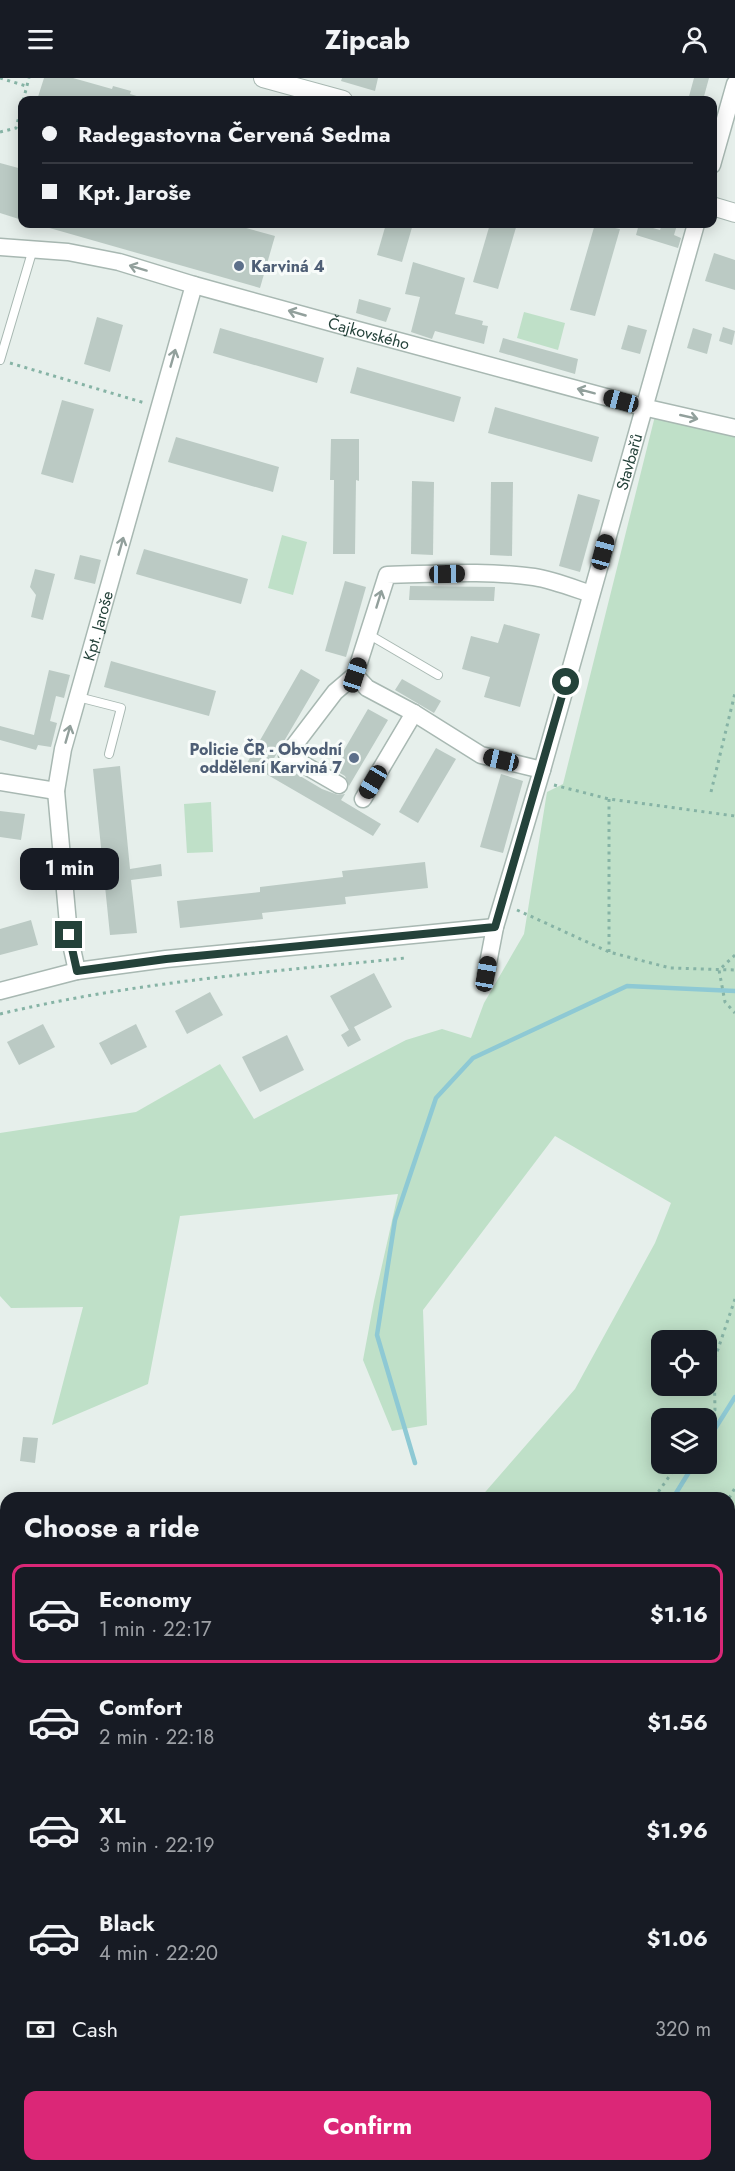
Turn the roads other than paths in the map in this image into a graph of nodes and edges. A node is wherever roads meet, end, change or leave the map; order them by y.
1 (263, 78) edge
2 (735, 84) edge
3 (328, 96) edge
4 (717, 147) edge
5 (717, 208) edge
6 (735, 213) edge
7 (695, 228) edge
8 (0, 246) edge
9 (33, 249) junction
10 (194, 285) junction
11 (0, 360) edge
12 (643, 407) junction
13 (735, 428) edge
14 (591, 594) junction
15 (368, 634) junction
16 (355, 675) junction
17 (438, 675) dead end
18 (78, 697) junction
19 (414, 713) junction
20 (109, 754) dead end
21 (540, 776) junction
22 (0, 782) edge
23 (339, 785) dead end
24 (56, 791) junction
25 (363, 799) dead end
26 (495, 927) junction
27 (77, 971) junction
28 (486, 974) dead end
29 (0, 991) edge

1 - 3 street
2 - 4 street
5 - 6 street
7 - 12 street, Stavbařů
8 - 9 street, Čajkovského
10 -> 9 street, Čajkovského
9 - 11 lane
12 -> 10 street, Čajkovského
18 -> 10 street, Kpt. Jaroše
12 -> 13 street, Čajkovského
12 - 14 street, Stavbařů
15 -> 14 street
14 - 21 street, Stavbařů
15 - 16 street
15 - 17 lane
16 - 19 street
16 - 23 street
18 - 20 lane
24 -> 18 street, Kpt. Jaroše
19 - 21 street
19 - 25 street
21 - 26 street, Stavbařů
22 - 24 street
24 - 27 street, Kpt. Jaroše
26 - 27 street
26 - 28 street, Stavbařů
27 - 29 street

